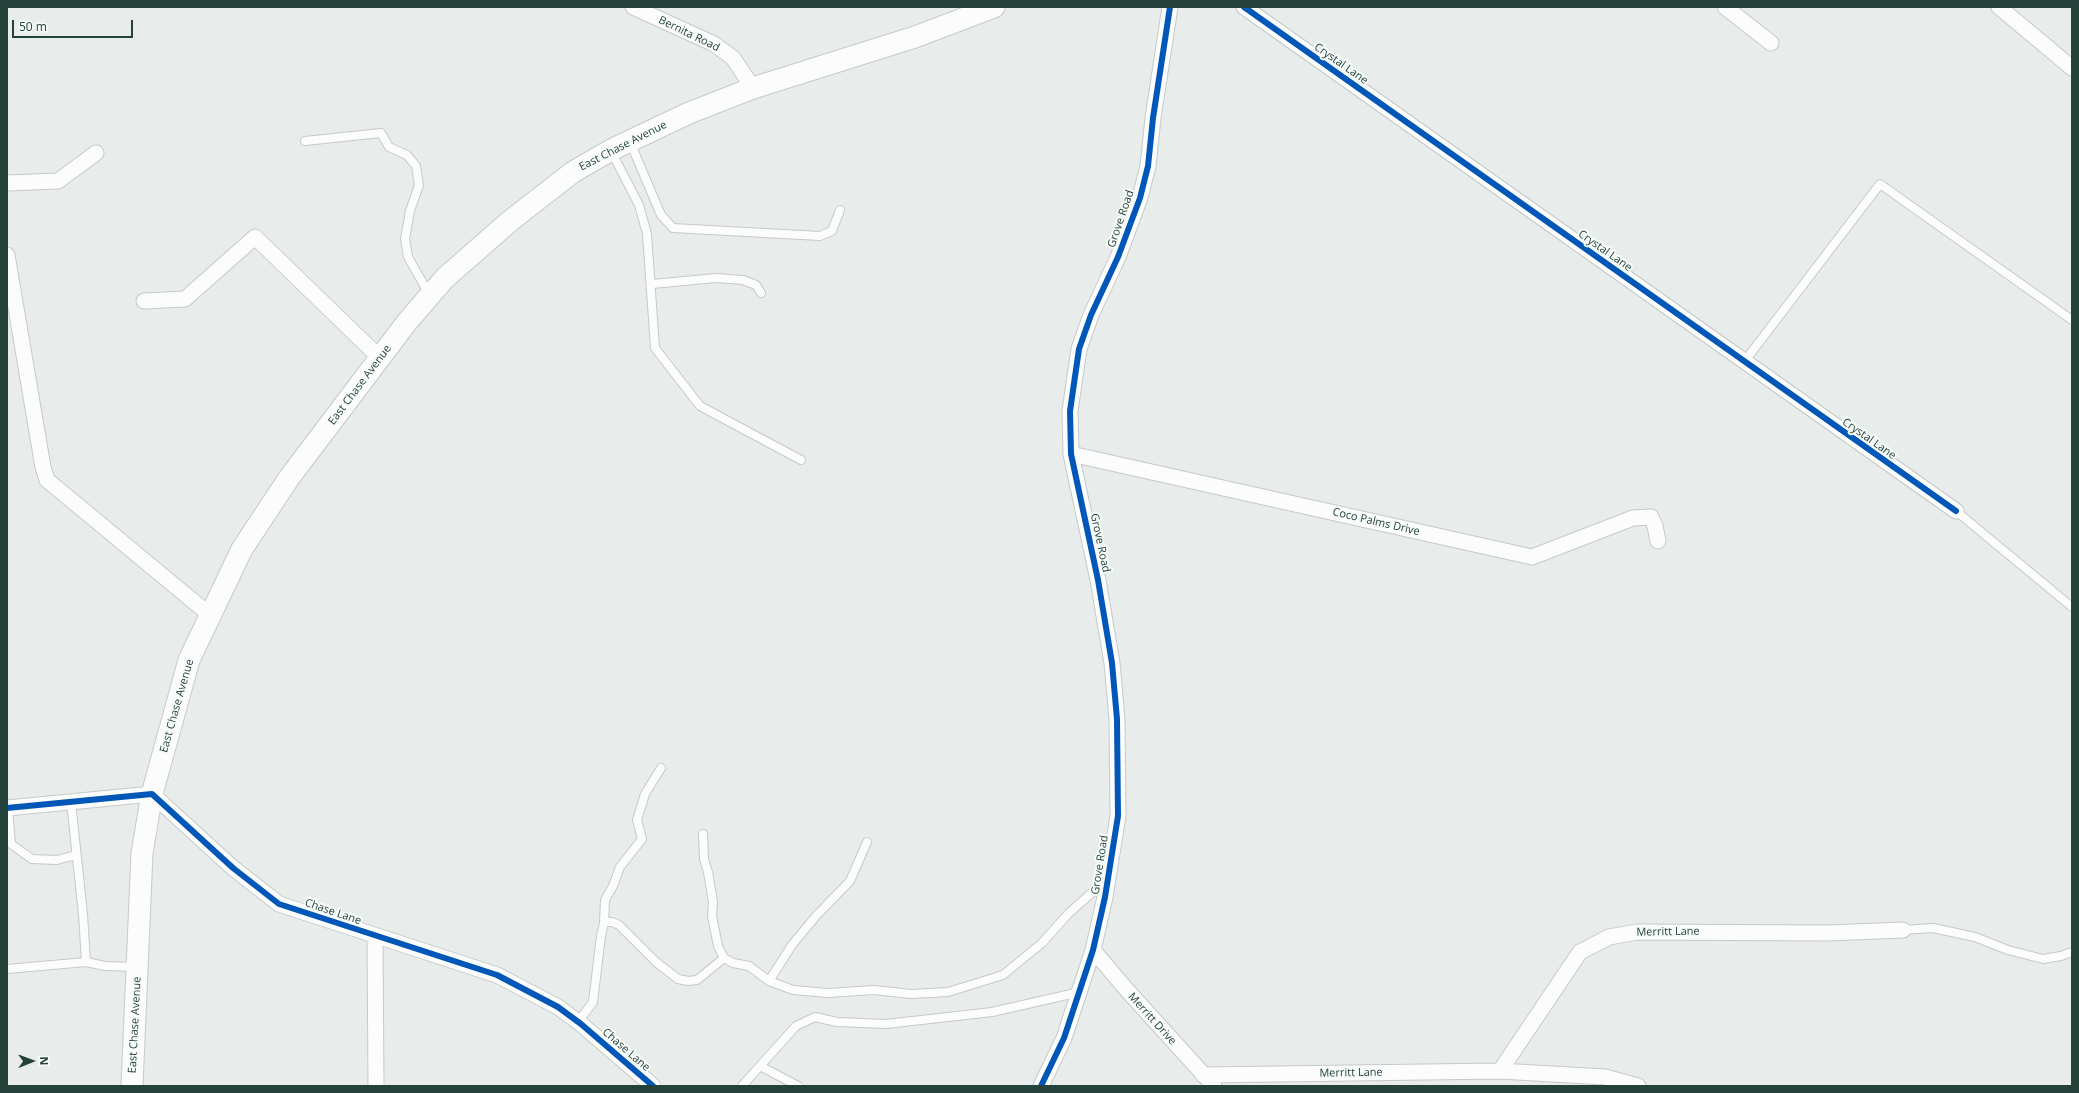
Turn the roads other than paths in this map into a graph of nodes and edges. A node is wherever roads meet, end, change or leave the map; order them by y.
1 (633, 7) edge
2 (994, 7) edge
3 (1170, 7) edge
4 (1244, 7) edge
5 (1725, 7) edge
6 (1999, 7) edge
7 (1771, 43) dead end
8 (2072, 68) edge
9 (753, 88) junction
10 (630, 140) junction
11 (305, 141) dead end
12 (611, 150) junction
13 (96, 153) dead end
14 (7, 183) edge
15 (840, 210) dead end
16 (7, 255) edge
17 (652, 284) junction
18 (761, 293) dead end
19 (430, 295) junction
20 (144, 301) dead end
21 (2072, 320) edge
22 (380, 358) junction
23 (1744, 362) junction
24 (1071, 454) junction
25 (801, 460) dead end
26 (1956, 511) joint
27 (1658, 541) dead end
28 (2072, 607) edge
29 (210, 615) junction
30 (661, 768) dead end
31 (152, 794) junction
32 (71, 802) junction
33 (7, 808) edge
34 (703, 834) dead end
35 (867, 842) dead end
36 (76, 856) junction
37 (1107, 879) junction
38 (604, 923) junction
39 (1903, 930) joint
40 (375, 936) junction
41 (1093, 950) junction
42 (2072, 952) edge
43 (724, 958) junction
44 (86, 962) junction
45 (137, 966) junction
46 (7, 968) edge
47 (769, 981) junction
48 (1080, 992) junction
49 (578, 1022) junction
50 (760, 1066) junction
51 (1500, 1071) junction
52 (1203, 1075) junction
53 (132, 1086) edge
54 (376, 1086) edge
55 (654, 1086) edge
56 (742, 1086) edge
57 (798, 1086) edge
58 (1041, 1086) edge
59 (1214, 1086) edge
60 (1638, 1086) edge

1 - 9 street, Bernita Road
2 - 9 main road, East Chase Avenue
3 - 24 street, Grove Road
4 - 23 street, Crystal Lane
5 - 7 street
6 - 8 street
9 - 10 main road, East Chase Avenue
10 - 12 main road, East Chase Avenue
10 - 15 lane
11 - 19 lane
12 - 17 lane
12 - 19 main road, East Chase Avenue
13 - 14 street
16 - 29 street
17 - 18 lane
17 - 25 lane
19 - 22 main road, East Chase Avenue
20 - 22 street
21 - 23 lane
22 - 29 main road, East Chase Avenue
23 - 26 street, Crystal Lane
24 - 27 street, Coco Palms Drive
24 - 37 street, Grove Road
26 - 28 lane
29 - 31 main road, East Chase Avenue
30 - 38 lane
31 - 32 street
31 - 40 street, Chase Lane
31 - 45 main road, East Chase Avenue
32 - 33 street
32 - 36 lane
33 - 36 lane
34 - 43 lane
35 - 47 lane
36 - 44 lane
37 - 41 street, Grove Road
37 - 47 lane
38 - 43 lane
38 - 49 lane
39 - 42 lane
39 - 51 street, Merritt Lane
40 - 49 street, Chase Lane
40 - 54 street
41 - 48 street, Grove Road
41 - 52 street, Merritt Drive
43 - 47 lane
44 - 45 lane
44 - 46 lane
45 - 53 main road, East Chase Avenue
48 - 50 lane
48 - 58 street, Grove Road
49 - 55 street, Chase Lane
50 - 56 lane
50 - 57 lane
51 - 52 street, Merritt Lane
51 - 60 street, Merritt Lane
52 - 59 street, Merritt Drive

